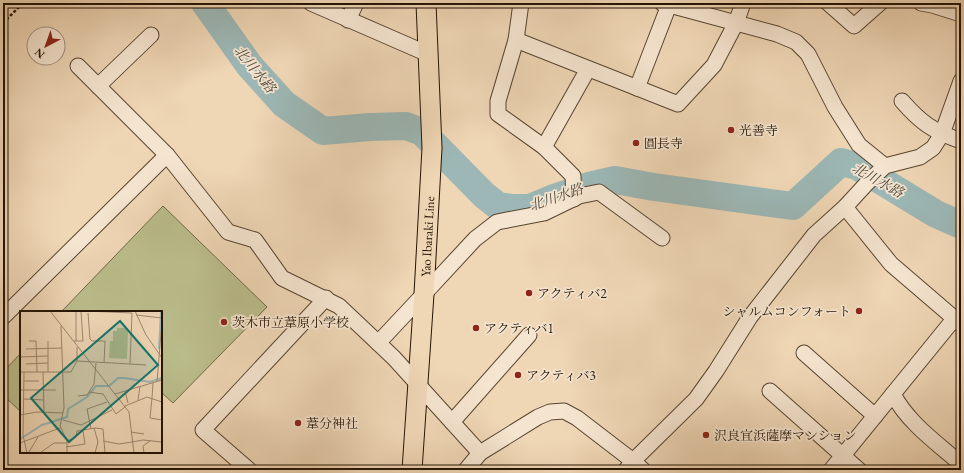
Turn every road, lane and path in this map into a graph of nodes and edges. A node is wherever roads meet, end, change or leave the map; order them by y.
1 (23, 3) edge
2 (311, 3) edge
3 (356, 3) edge
4 (426, 3) edge
5 (521, 3) edge
6 (743, 3) edge
7 (828, 3) edge
8 (880, 3) edge
9 (921, 3) edge
10 (666, 4) edge
11 (961, 14) edge
12 (348, 20) junction
13 (3, 23) edge
14 (736, 23) junction
15 (151, 35) dead end
16 (516, 40) junction
17 (428, 54) junction
18 (78, 66) dead end
19 (588, 69) junction
20 (961, 80) edge
21 (98, 86) junction
22 (637, 88) junction
23 (902, 100) dead end
24 (942, 134) junction
25 (961, 141) edge
26 (544, 147) junction
27 (167, 155) junction
28 (885, 166) junction
29 (574, 199) junction
30 (844, 207) junction
31 (662, 238) dead end
32 (424, 294) junction
33 (326, 298) junction
34 (3, 317) edge
35 (958, 322) edge
36 (529, 335) dead end
37 (378, 343) junction
38 (804, 353) dead end
39 (419, 385) junction
40 (770, 391) dead end
41 (893, 394) junction
42 (875, 416) junction
43 (452, 422) junction
44 (480, 453) junction
45 (842, 456) junction
46 (961, 464) edge
47 (634, 467) edge
48 (249, 470) edge
49 (412, 470) edge
50 (466, 470) edge
51 (831, 470) edge
52 (859, 470) edge

1 - 13 path
2 - 12 street
3 - 12 street
4 - 17 main road, Yao Ibaraki Line
5 - 16 street
6 - 14 street
7 - 8 street
9 - 11 street
10 - 14 street
10 - 22 street
12 - 17 street
14 - 22 street
14 - 28 street
15 - 21 street
16 - 19 street
16 - 26 street
17 - 32 main road, Yao Ibaraki Line
18 - 21 street
19 - 22 street
19 - 26 street
20 - 24 street
21 - 27 street
23 - 24 street
24 - 25 street
24 - 28 street
26 - 29 street
27 - 33 street
27 - 34 street
28 - 30 street
29 - 31 street
29 - 32 street
30 - 35 street
30 - 47 street
32 - 37 street
32 - 39 main road, Yao Ibaraki Line
33 - 37 street
33 - 48 street
35 - 41 street
36 - 43 street
37 - 39 street
38 - 42 street
39 - 43 street
39 - 49 main road, Yao Ibaraki Line
40 - 45 street
41 - 42 street
41 - 46 street
42 - 45 street
43 - 44 street
44 - 47 street
44 - 50 street
45 - 51 street
45 - 52 street

